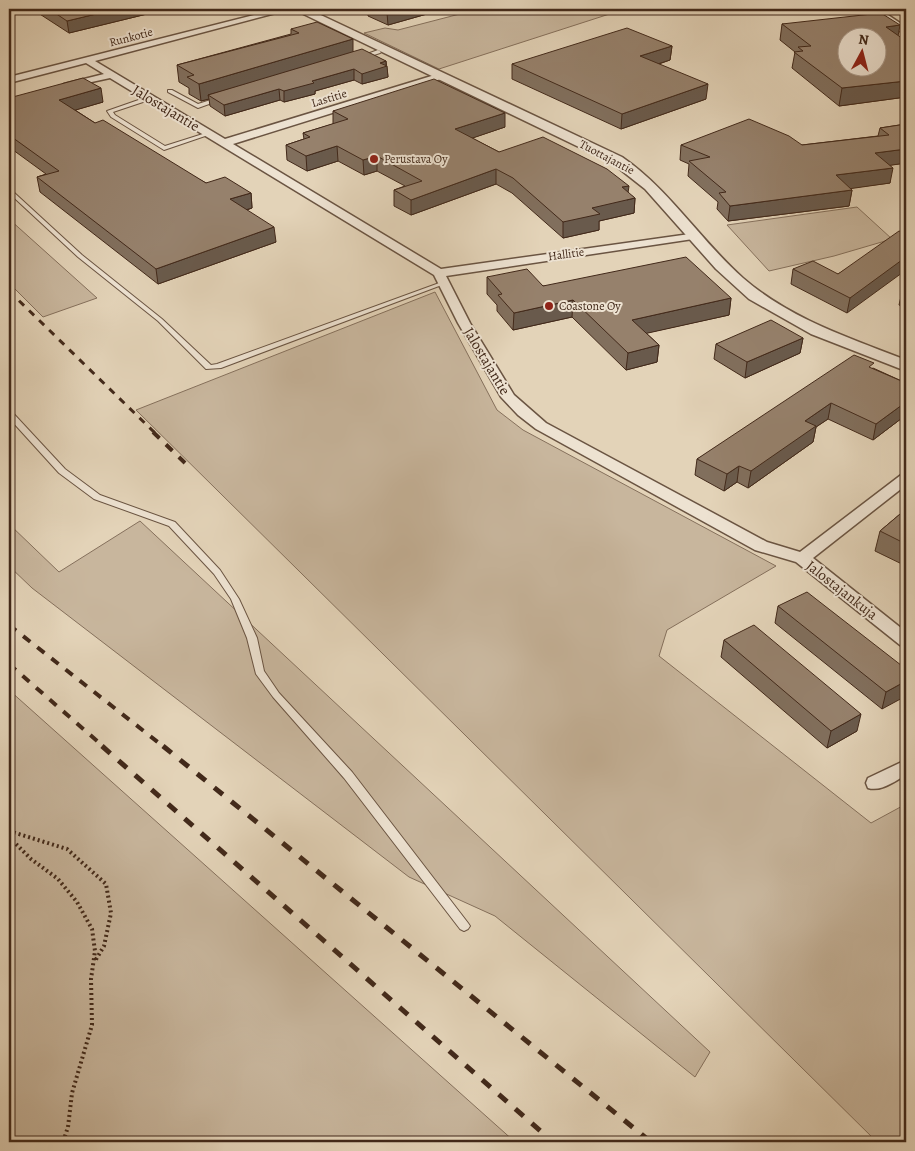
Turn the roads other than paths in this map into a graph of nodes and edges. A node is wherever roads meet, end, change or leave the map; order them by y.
1 (287, 9) edge
2 (299, 9) edge
3 (872, 9) edge
4 (906, 32) edge
5 (378, 52) dead end
6 (360, 58) edge
7 (89, 61) junction
8 (111, 75) junction
9 (441, 76) junction
10 (9, 80) edge
11 (56, 89) edge
12 (170, 92) dead end
13 (230, 96) edge
14 (150, 98) junction
15 (208, 134) junction
16 (224, 144) junction
17 (9, 190) edge
18 (693, 235) junction
19 (442, 278) junction
20 (906, 366) edge
21 (9, 414) edge
22 (906, 478) edge
23 (802, 558) junction
24 (906, 641) edge
25 (906, 767) edge
26 (875, 783) dead end
27 (464, 926) dead end

1 - 7 street, Runkotie
2 - 9 street, Tuottajantie
3 - 4 street
5 - 6 lane
7 - 8 street, Jalostajantie
7 - 10 street, Runkotie
8 - 11 street
8 - 14 street, Jalostajantie
9 - 16 street, Lastitie
9 - 18 street, Tuottajantie
12 - 13 lane
14 - 15 street, Jalostajantie
14 - 15 lane
15 - 16 street, Jalostajantie
16 - 19 street, Jalostajantie
17 - 19 lane
18 - 19 street, Hallitie
18 - 20 street, Tuottajantie
19 - 23 street, Jalostajantie
21 - 27 lane
22 - 23 street
23 - 24 street, Jalostajankuja
25 - 26 street

